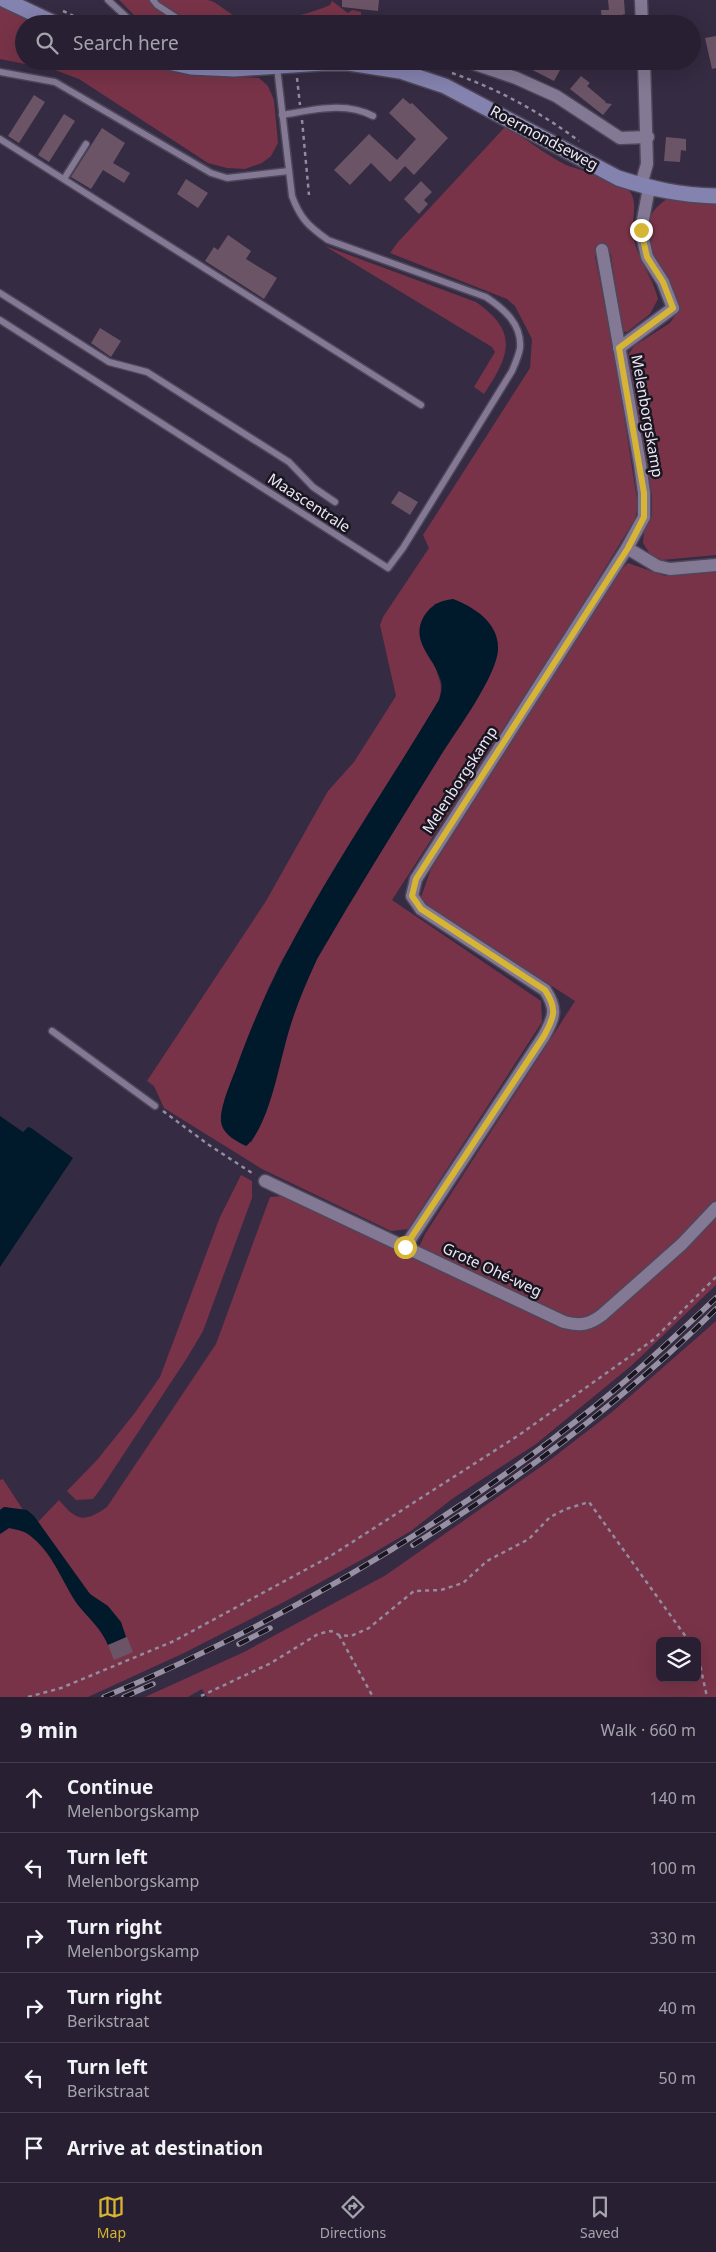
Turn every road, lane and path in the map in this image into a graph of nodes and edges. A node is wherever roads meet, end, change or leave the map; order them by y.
1 (5, 0) edge
2 (108, 0) edge
3 (153, 0) edge
4 (641, 0) edge
5 (37, 15) edge
6 (124, 15) edge
7 (172, 15) edge
8 (642, 15) edge
9 (277, 70) edge
10 (297, 70) edge
11 (400, 70) edge
12 (492, 70) edge
13 (644, 70) edge
14 (446, 71) dead end
15 (0, 72) edge
16 (301, 112) junction
17 (282, 115) junction
18 (374, 116) dead end
19 (648, 137) junction
20 (0, 139) edge
21 (86, 144) dead end
22 (585, 145) dead end
23 (289, 171) junction
24 (64, 179) junction
25 (645, 187) junction
26 (310, 195) dead end
27 (716, 196) edge
28 (602, 250) dead end
29 (0, 293) edge
30 (0, 320) edge
31 (619, 348) junction
32 (421, 405) dead end
33 (336, 502) dead end
34 (628, 548) junction
35 (716, 565) edge
36 (52, 1031) dead end
37 (155, 1106) joint
38 (265, 1181) joint
39 (716, 1208) edge
40 (405, 1247) junction
41 (716, 1277) edge
42 (338, 1635) junction
43 (686, 1637) edge
44 (701, 1669) edge
45 (28, 1697) edge
46 (201, 1697) edge
47 (373, 1697) edge
48 (707, 1697) edge

1 - 5 main road
2 - 6 lane
3 - 7 lane
4 - 8 street
9 - 17 lane
10 - 16 path
11 - 25 main road, Roermondseweg
12 - 19 street
13 - 19 street
14 - 22 path, Roermondseweg
15 - 23 lane
16 - 17 lane
16 - 18 lane
16 - 26 path
17 - 23 lane
19 - 25 street
20 - 24 lane
21 - 24 lane
23 - 30 lane, Maascentrale
24 - 32 lane
25 - 27 main road, Roermondseweg
25 - 31 street
28 - 31 street, Melenborgskamp
29 - 33 lane
31 - 34 street, Melenborgskamp
34 - 35 street
34 - 40 street, Melenborgskamp
36 - 37 lane
37 - 38 path
38 - 40 street, Grote Ohé-weg
39 - 40 street, Grote Ohé-weg
41 - 45 path
42 - 43 path
42 - 46 path
42 - 47 path
44 - 48 path

